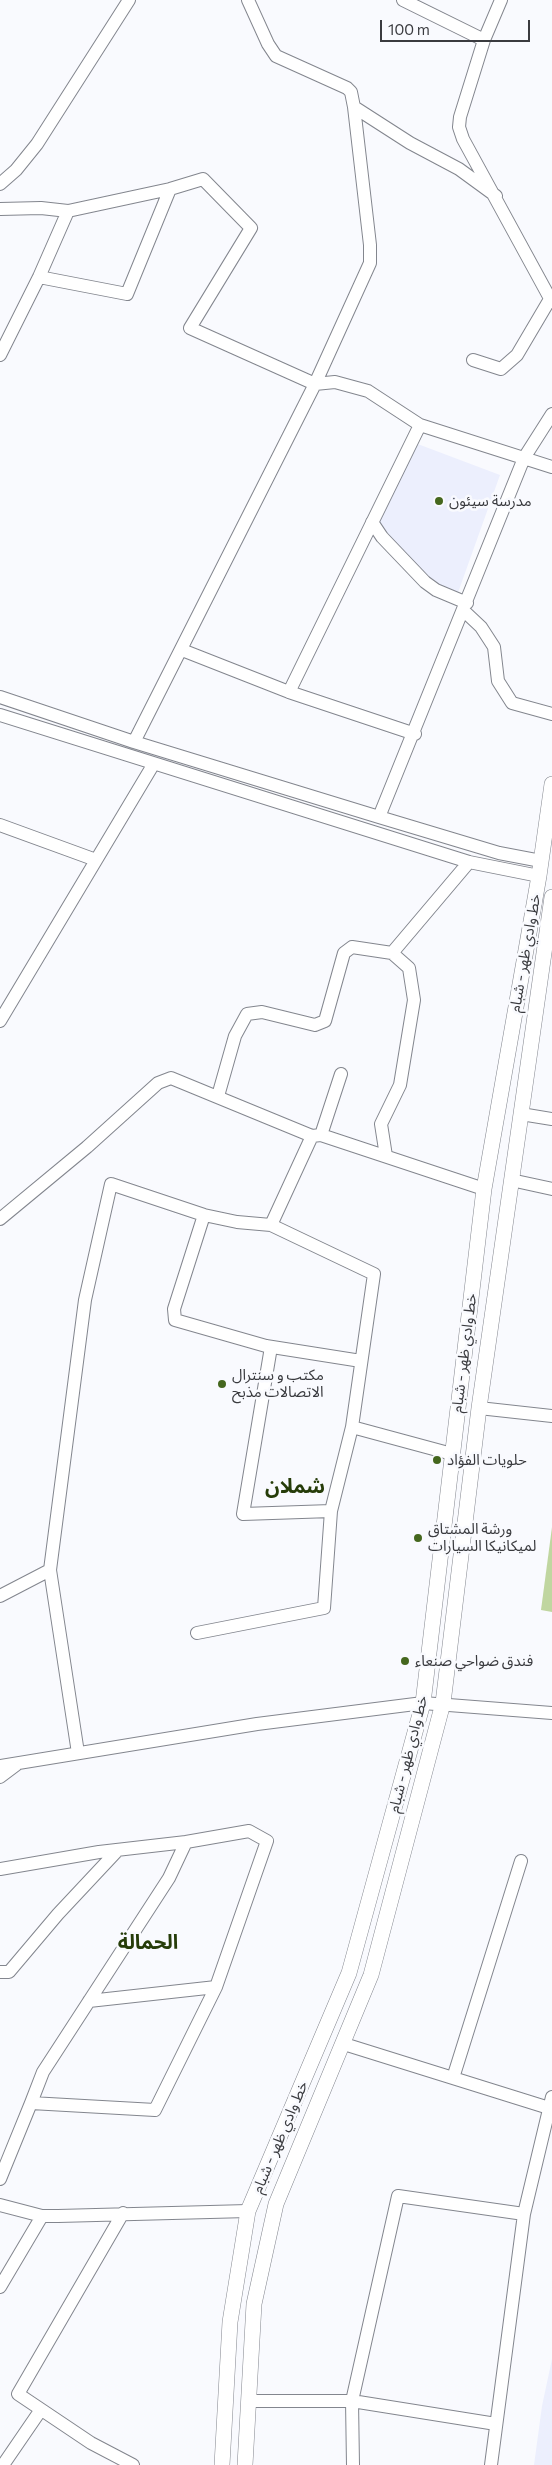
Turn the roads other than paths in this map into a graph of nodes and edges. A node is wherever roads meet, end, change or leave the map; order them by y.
1 (129, 0) edge
2 (248, 0) edge
3 (403, 0) edge
4 (501, 0) edge
5 (484, 40) junction
6 (354, 106) junction
7 (0, 184) edge
8 (170, 189) junction
9 (496, 196) junction
10 (0, 209) edge
11 (68, 211) junction
12 (39, 277) junction
13 (551, 301) edge
14 (0, 355) edge
15 (474, 360) dead end
16 (315, 384) junction
17 (552, 416) edge
18 (420, 425) junction
19 (524, 458) junction
20 (552, 467) edge
21 (372, 522) junction
22 (465, 607) junction
23 (182, 650) junction
24 (290, 692) junction
25 (0, 697) edge
26 (552, 714) edge
27 (0, 716) edge
28 (415, 734) junction
29 (134, 742) junction
30 (153, 765) junction
31 (552, 784) edge
32 (380, 818) junction
33 (0, 825) edge
34 (96, 860) junction
35 (469, 862) junction
36 (547, 862) edge
37 (545, 877) edge
38 (552, 897) edge
39 (392, 953) junction
40 (0, 1021) edge
41 (341, 1074) dead end
42 (218, 1096) junction
43 (520, 1114) junction
44 (552, 1119) edge
45 (316, 1135) junction
46 (386, 1156) junction
47 (511, 1180) junction
48 (484, 1189) junction
49 (552, 1189) edge
50 (204, 1215) junction
51 (0, 1219) edge
52 (271, 1225) junction
53 (271, 1347) junction
54 (361, 1361) junction
55 (479, 1408) junction
56 (552, 1416) edge
57 (352, 1427) junction
58 (452, 1454) junction
59 (331, 1511) junction
60 (50, 1570) junction
61 (0, 1596) edge
62 (197, 1634) dead end
63 (423, 1702) junction
64 (443, 1703) junction
65 (552, 1713) edge
66 (78, 1753) junction
67 (18, 1763) junction
68 (0, 1766) edge
69 (0, 1777) edge
70 (186, 1842) junction
71 (116, 1851) junction
72 (521, 1861) dead end
73 (0, 1869) edge
74 (0, 1972) edge
75 (216, 1987) junction
76 (88, 2001) junction
77 (344, 2044) junction
78 (453, 2078) junction
79 (550, 2102) edge
80 (31, 2103) junction
81 (0, 2179) edge
82 (0, 2206) edge
83 (248, 2212) junction
84 (123, 2213) junction
85 (524, 2214) junction
86 (42, 2216) junction
87 (0, 2287) edge
88 (248, 2401) junction
89 (352, 2401) junction
90 (40, 2411) junction
91 (496, 2424) junction
92 (116, 2461) edge
93 (3, 2465) edge
94 (133, 2465) edge
95 (222, 2465) edge
96 (244, 2465) edge
97 (353, 2465) edge
98 (491, 2465) edge

1 - 7 street
2 - 6 street
3 - 5 street
4 - 5 street
5 - 9 street
6 - 9 street
6 - 16 street
8 - 11 street
8 - 12 street
8 - 16 street
9 - 13 street
10 - 11 street
11 - 12 street
12 - 14 street
13 - 15 street
16 - 18 street
16 - 23 street
17 - 19 street
18 - 19 street
18 - 21 street
19 - 20 street
19 - 22 street
21 - 22 street
21 - 24 street
22 - 26 street
22 - 28 street
23 - 24 street
23 - 29 street
24 - 28 street
25 - 29 street
27 - 30 street
28 - 32 street
29 - 32 street
30 - 34 street
30 - 35 street
31 - 36 main road, خط وادي ظهر - شبام
32 - 36 street
33 - 34 street
34 - 40 street
35 - 37 street
35 - 39 street
36 - 37 main road, خط وادي ظهر - شبام
37 - 48 main road, خط وادي ظهر - شبام
38 - 43 main road, خط وادي ظهر - شبام
39 - 42 street
39 - 46 street
41 - 45 street
42 - 45 street
42 - 51 street
43 - 44 street
43 - 47 main road, خط وادي ظهر - شبام
45 - 46 street
45 - 52 street
46 - 48 street
47 - 49 street
47 - 55 main road, خط وادي ظهر - شبام
48 - 58 main road, خط وادي ظهر - شبام
50 - 52 street
50 - 53 street
50 - 60 street
52 - 54 street
53 - 54 street
53 - 59 street
54 - 57 street
55 - 56 street
55 - 64 main road, خط وادي ظهر - شبام
57 - 58 street
57 - 59 street
58 - 63 main road, خط وادي ظهر - شبام
59 - 62 street
60 - 61 street
60 - 66 street
63 - 64 street
63 - 66 street
63 - 83 main road, خط وادي ظهر - شبام
64 - 65 street
64 - 77 main road, خط وادي ظهر - شبام
66 - 67 street
67 - 68 street
67 - 69 street
70 - 71 street
70 - 75 street
70 - 76 street
71 - 73 street
71 - 74 street
72 - 78 street
75 - 76 street
75 - 80 street
76 - 80 street
77 - 78 street
77 - 88 main road, خط وادي ظهر - شبام
78 - 79 street
79 - 85 street
80 - 81 street
82 - 86 street
83 - 84 street
83 - 95 main road, خط وادي ظهر - شبام
84 - 86 street
84 - 90 street
85 - 89 street
85 - 91 street
86 - 87 street
88 - 89 street
88 - 96 main road, خط وادي ظهر - شبام
89 - 91 street
89 - 97 street
90 - 92 street
90 - 93 street
91 - 98 street
92 - 94 street

